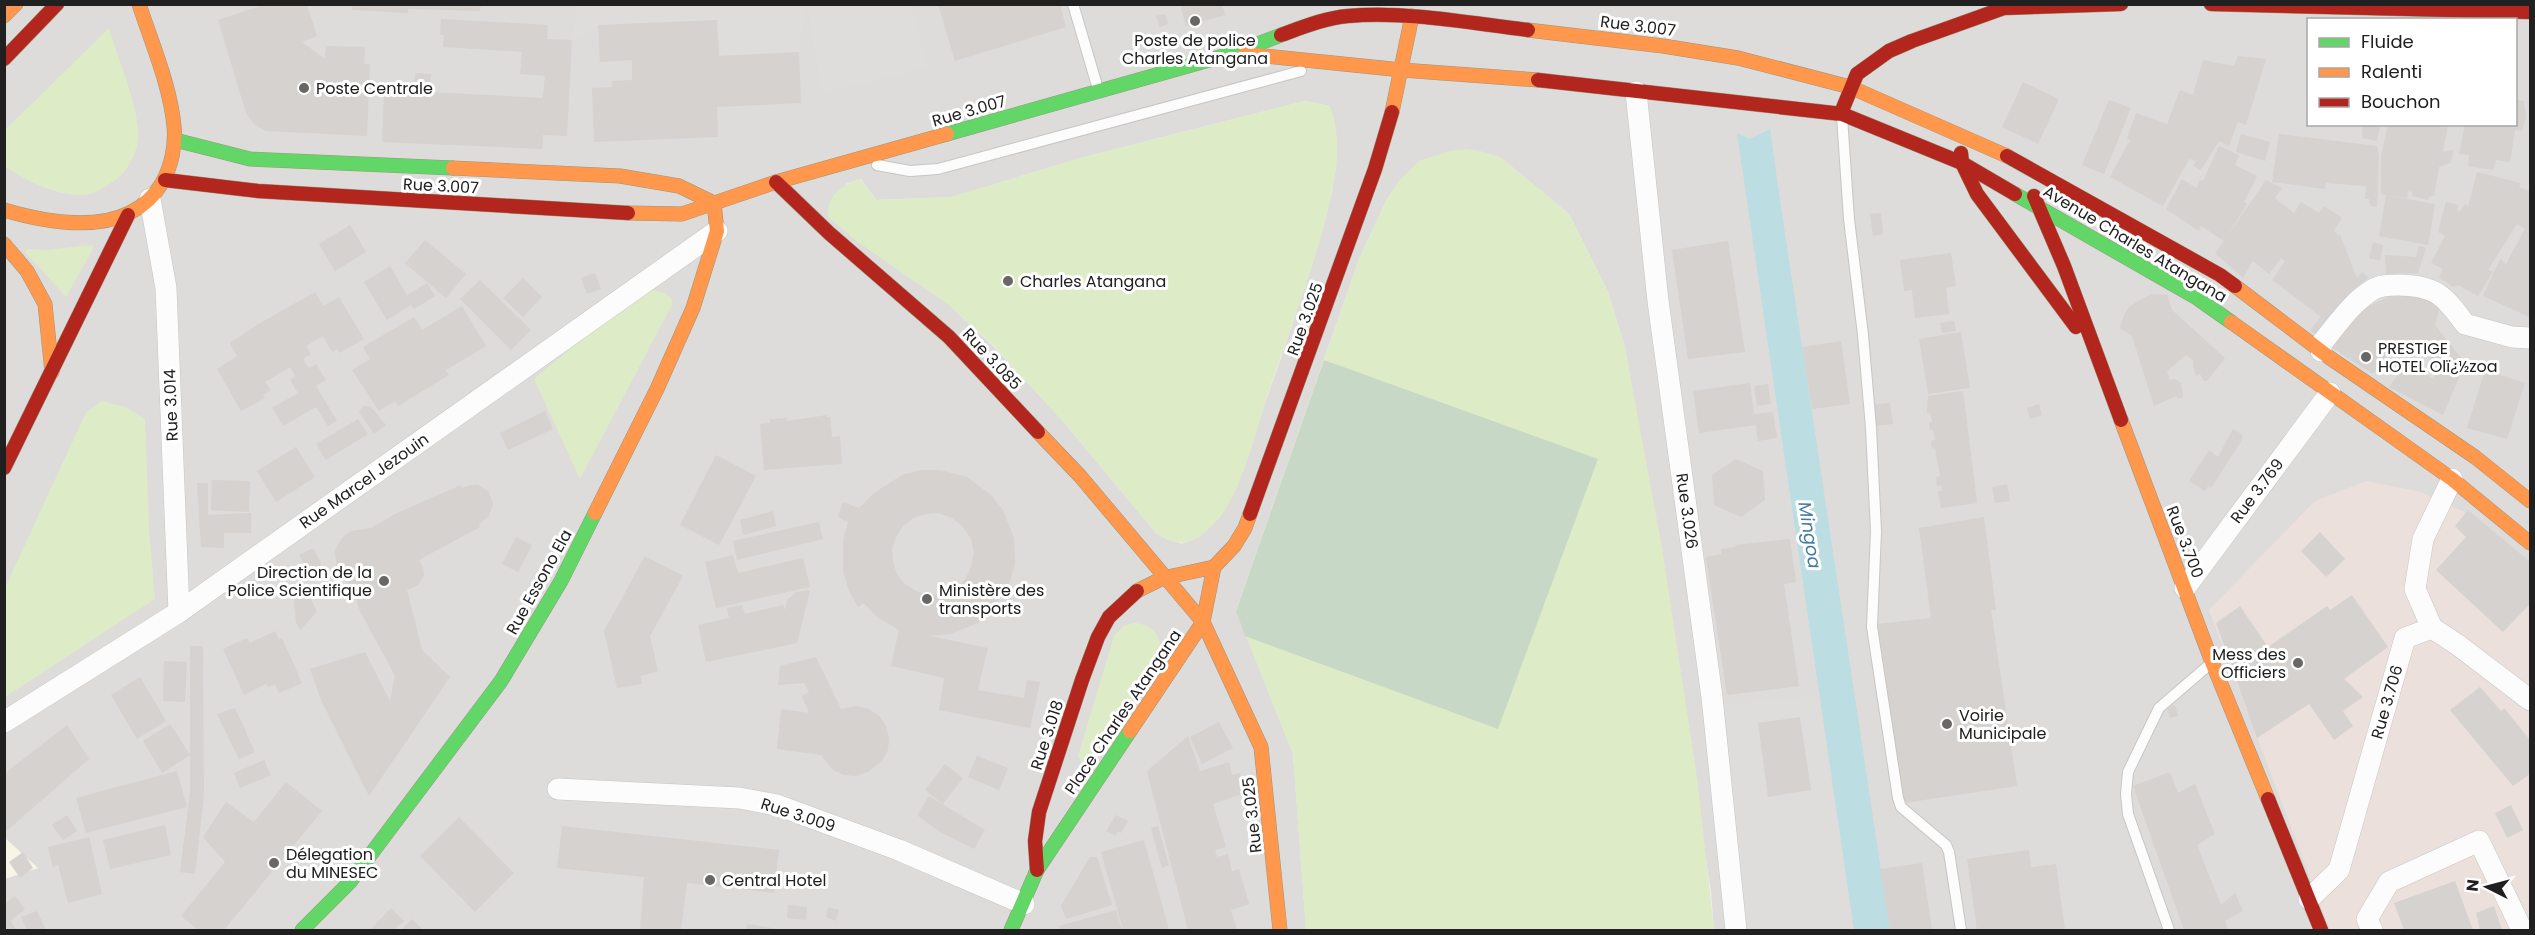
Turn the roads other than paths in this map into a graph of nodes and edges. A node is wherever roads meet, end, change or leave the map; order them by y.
1 (16, 4) edge
2 (57, 4) edge
3 (139, 4) edge
4 (1073, 4) edge
5 (2121, 4) edge
6 (2211, 4) edge
7 (2530, 12) edge
8 (4, 16) edge
9 (1412, 16) junction
10 (1234, 53) junction
11 (4, 59) edge
12 (1322, 61) junction
13 (1402, 70) junction
14 (1825, 80) joint
15 (1850, 87) junction
16 (1099, 92) junction
17 (1636, 92) junction
18 (1811, 110) joint
19 (1842, 120) junction
20 (1959, 132) junction
21 (175, 140) junction
22 (856, 161) junction
23 (1962, 163) junction
24 (2024, 164) junction
25 (165, 180) junction
26 (776, 182) junction
27 (150, 199) junction
28 (714, 203) junction
29 (2037, 205) junction
30 (4, 210) edge
31 (128, 215) junction
32 (717, 231) junction
33 (4, 244) edge
34 (2530, 338) edge
35 (2094, 351) junction
36 (2321, 351) junction
37 (52, 372) junction
38 (2330, 393) junction
39 (4, 468) edge
40 (2452, 479) junction
41 (2530, 501) edge
42 (2530, 543) edge
43 (1214, 567) junction
44 (1163, 578) junction
45 (2185, 588) junction
46 (179, 612) junction
47 (1203, 622) junction
48 (2432, 628) junction
49 (2212, 662) junction
50 (2530, 700) edge
51 (4, 722) edge
52 (558, 789) dead end
53 (1037, 870) junction
54 (2309, 899) junction
55 (1024, 904) junction
56 (302, 930) edge
57 (1011, 930) edge
58 (1280, 930) edge
59 (1736, 930) edge
60 (1961, 930) edge
61 (2169, 930) edge
62 (2321, 930) edge
63 (2372, 930) edge
64 (2522, 930) edge

1 - 8 main road
2 - 11 main road
3 - 21 main road
4 - 16 lane
5 - 15 main road
6 - 7 main road
9 - 10 main road, Rue 3.007
9 - 13 main road, Rue 3.025
9 - 14 main road, Rue 3.007
10 - 12 main road, Rue 3.007
10 - 16 main road, Rue 3.007
12 - 13 main road, Rue 3.007
12 - 22 lane
13 - 17 main road, Rue 3.007
13 - 43 main road, Rue 3.025
14 - 15 main road, Avenue Charles Atangana
15 - 19 main road
15 - 20 main road, Avenue Charles Atangana
16 - 22 main road, Rue 3.007
17 - 18 main road, Rue 3.007
17 - 59 street, Rue 3.026
18 - 19 main road, Avenue Charles Atangana
19 - 23 main road, Avenue Charles Atangana
19 - 60 lane
20 - 23 main road
20 - 24 main road, Avenue Charles Atangana
21 - 25 main road
21 - 28 main road, Rue 3.007
22 - 26 main road, Rue 3.007
23 - 29 main road, Avenue Charles Atangana
23 - 35 main road
24 - 29 main road, Rue 3.700
24 - 36 main road, Avenue Charles Atangana
25 - 27 main road
25 - 28 main road, Rue 3.007
26 - 28 main road, Rue 3.007
26 - 44 main road, Rue 3.085
27 - 31 main road
27 - 46 street, Rue 3.014
28 - 32 main road, Rue Essono Ela
29 - 35 main road, Rue 3.700
29 - 38 main road, Avenue Charles Atangana
30 - 31 main road
31 - 37 main road
32 - 46 street, Rue Marcel Jezouin
32 - 56 main road, Rue Essono Ela
33 - 37 main road
34 - 36 street
35 - 45 main road, Rue 3.700
36 - 41 main road, Avenue Charles Atangana
37 - 39 main road
38 - 40 main road, Avenue Charles Atangana
38 - 45 street, Rue 3.769
40 - 42 main road, Avenue Charles Atangana
40 - 48 street
43 - 44 main road
43 - 47 main road
44 - 47 main road, Place Charles Atangana
44 - 53 main road, Rue 3.018
45 - 49 main road, Rue 3.700
46 - 51 street, Rue Marcel Jezouin
47 - 53 main road, Place Charles Atangana
47 - 58 main road, Rue 3.025
48 - 50 street
48 - 54 street, Rue 3.706
49 - 54 main road, Rue 3.700
49 - 61 lane
52 - 55 street, Rue 3.009
53 - 55 main road, Rue 3.018
54 - 62 main road, Rue 3.700
55 - 57 main road, Rue 3.018
63 - 64 street

